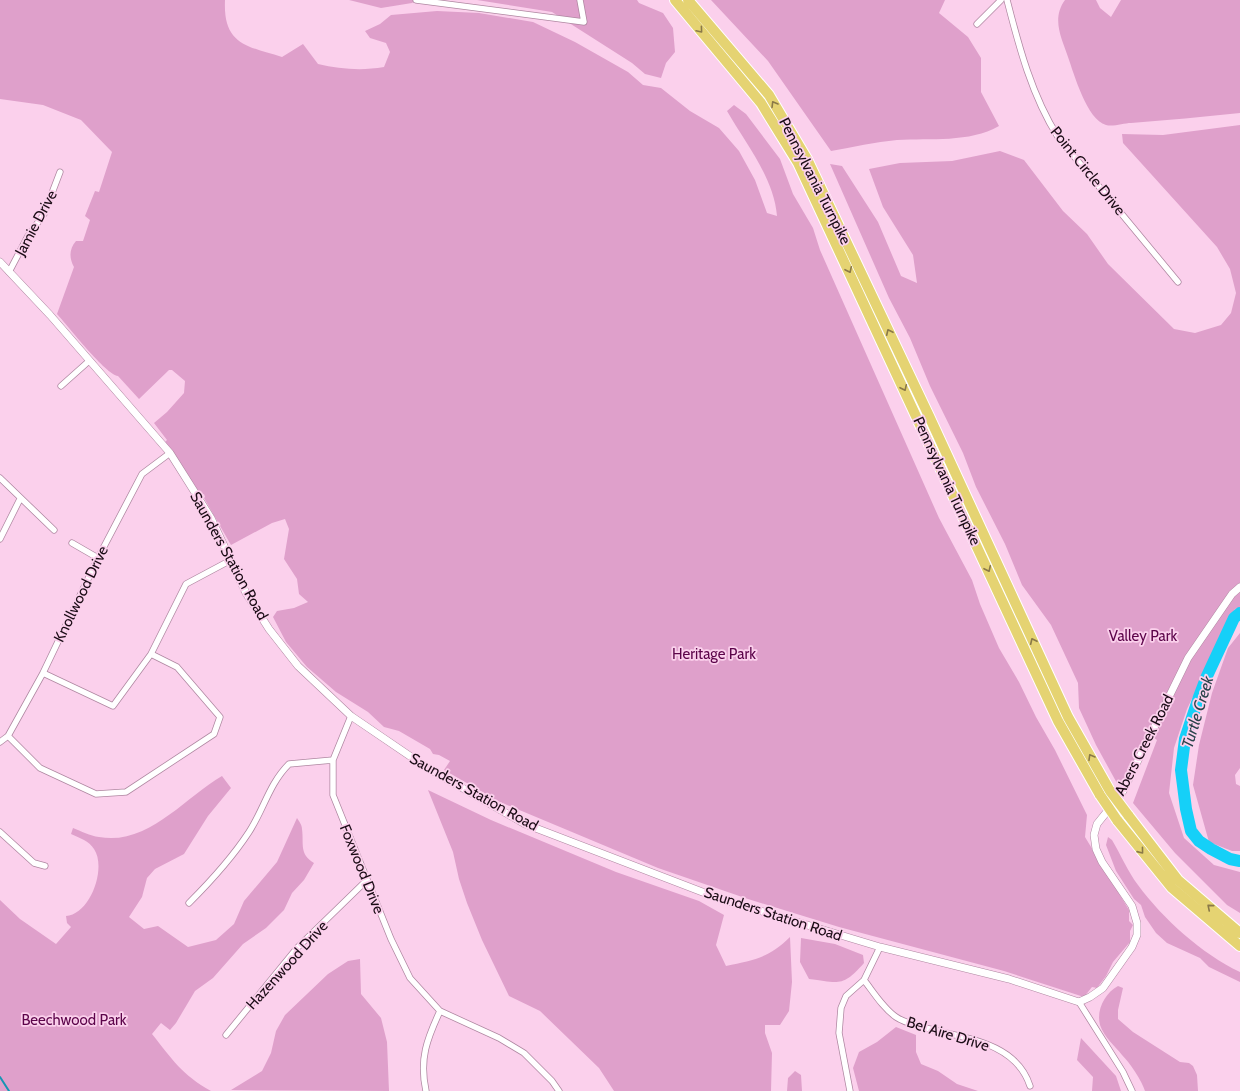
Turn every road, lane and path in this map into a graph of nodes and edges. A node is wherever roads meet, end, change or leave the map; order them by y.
1 (416, 0) edge
2 (580, 0) edge
3 (675, 0) edge
4 (688, 0) edge
5 (1001, 0) edge
6 (1007, 0) edge
7 (977, 24) dead end
8 (60, 172) dead end
9 (0, 262) edge
10 (10, 272) junction
11 (1178, 282) dead end
12 (89, 361) junction
13 (61, 386) dead end
14 (170, 453) junction
15 (0, 478) edge
16 (20, 499) junction
17 (54, 530) dead end
18 (0, 539) edge
19 (72, 543) dead end
20 (98, 558) junction
21 (231, 560) junction
22 (1240, 586) edge
23 (151, 654) junction
24 (43, 673) junction
25 (351, 716) junction
26 (8, 736) junction
27 (0, 742) edge
28 (333, 760) junction
29 (0, 832) edge
30 (46, 866) dead end
31 (367, 880) junction
32 (189, 903) dead end
33 (1240, 933) edge
34 (1240, 946) edge
35 (880, 947) junction
36 (864, 980) junction
37 (1079, 1002) junction
38 (440, 1011) junction
39 (226, 1035) dead end
40 (1030, 1086) dead end
41 (426, 1091) edge
42 (559, 1091) edge
43 (850, 1091) edge
44 (1132, 1091) edge

1 - 2 street
3 -> 34 highway, Pennsylvania Turnpike, bridge
33 -> 4 highway, Pennsylvania Turnpike, bridge
5 - 7 street
6 - 11 street, Point Circle Drive
8 - 10 street, Jamie Drive
9 - 10 street, Saunders Station Road
10 - 12 street, Saunders Station Road
12 - 13 street
12 - 14 street, Saunders Station Road
14 - 20 street, Knollwood Drive
14 - 21 street, Saunders Station Road
15 - 16 street
16 - 17 street
16 - 18 street
19 - 20 street
20 - 24 street, Knollwood Drive
21 - 23 street
21 - 25 street, Saunders Station Road
22 - 37 street, Abers Creek Road
23 - 24 street
23 - 26 street
24 - 26 street, Knollwood Drive
25 - 28 street, Foxwood Drive
25 - 35 street, Saunders Station Road
26 - 27 street, Knollwood Drive
28 - 31 street, Foxwood Drive
28 - 32 street
29 - 30 street
31 - 38 street, Foxwood Drive
31 - 39 street, Hazenwood Drive
35 - 36 street
35 - 37 street, Saunders Station Road
36 - 40 street, Bel Aire Drive
36 - 43 street
37 - 44 street
38 - 41 street
38 - 42 street, Foxwood Drive

